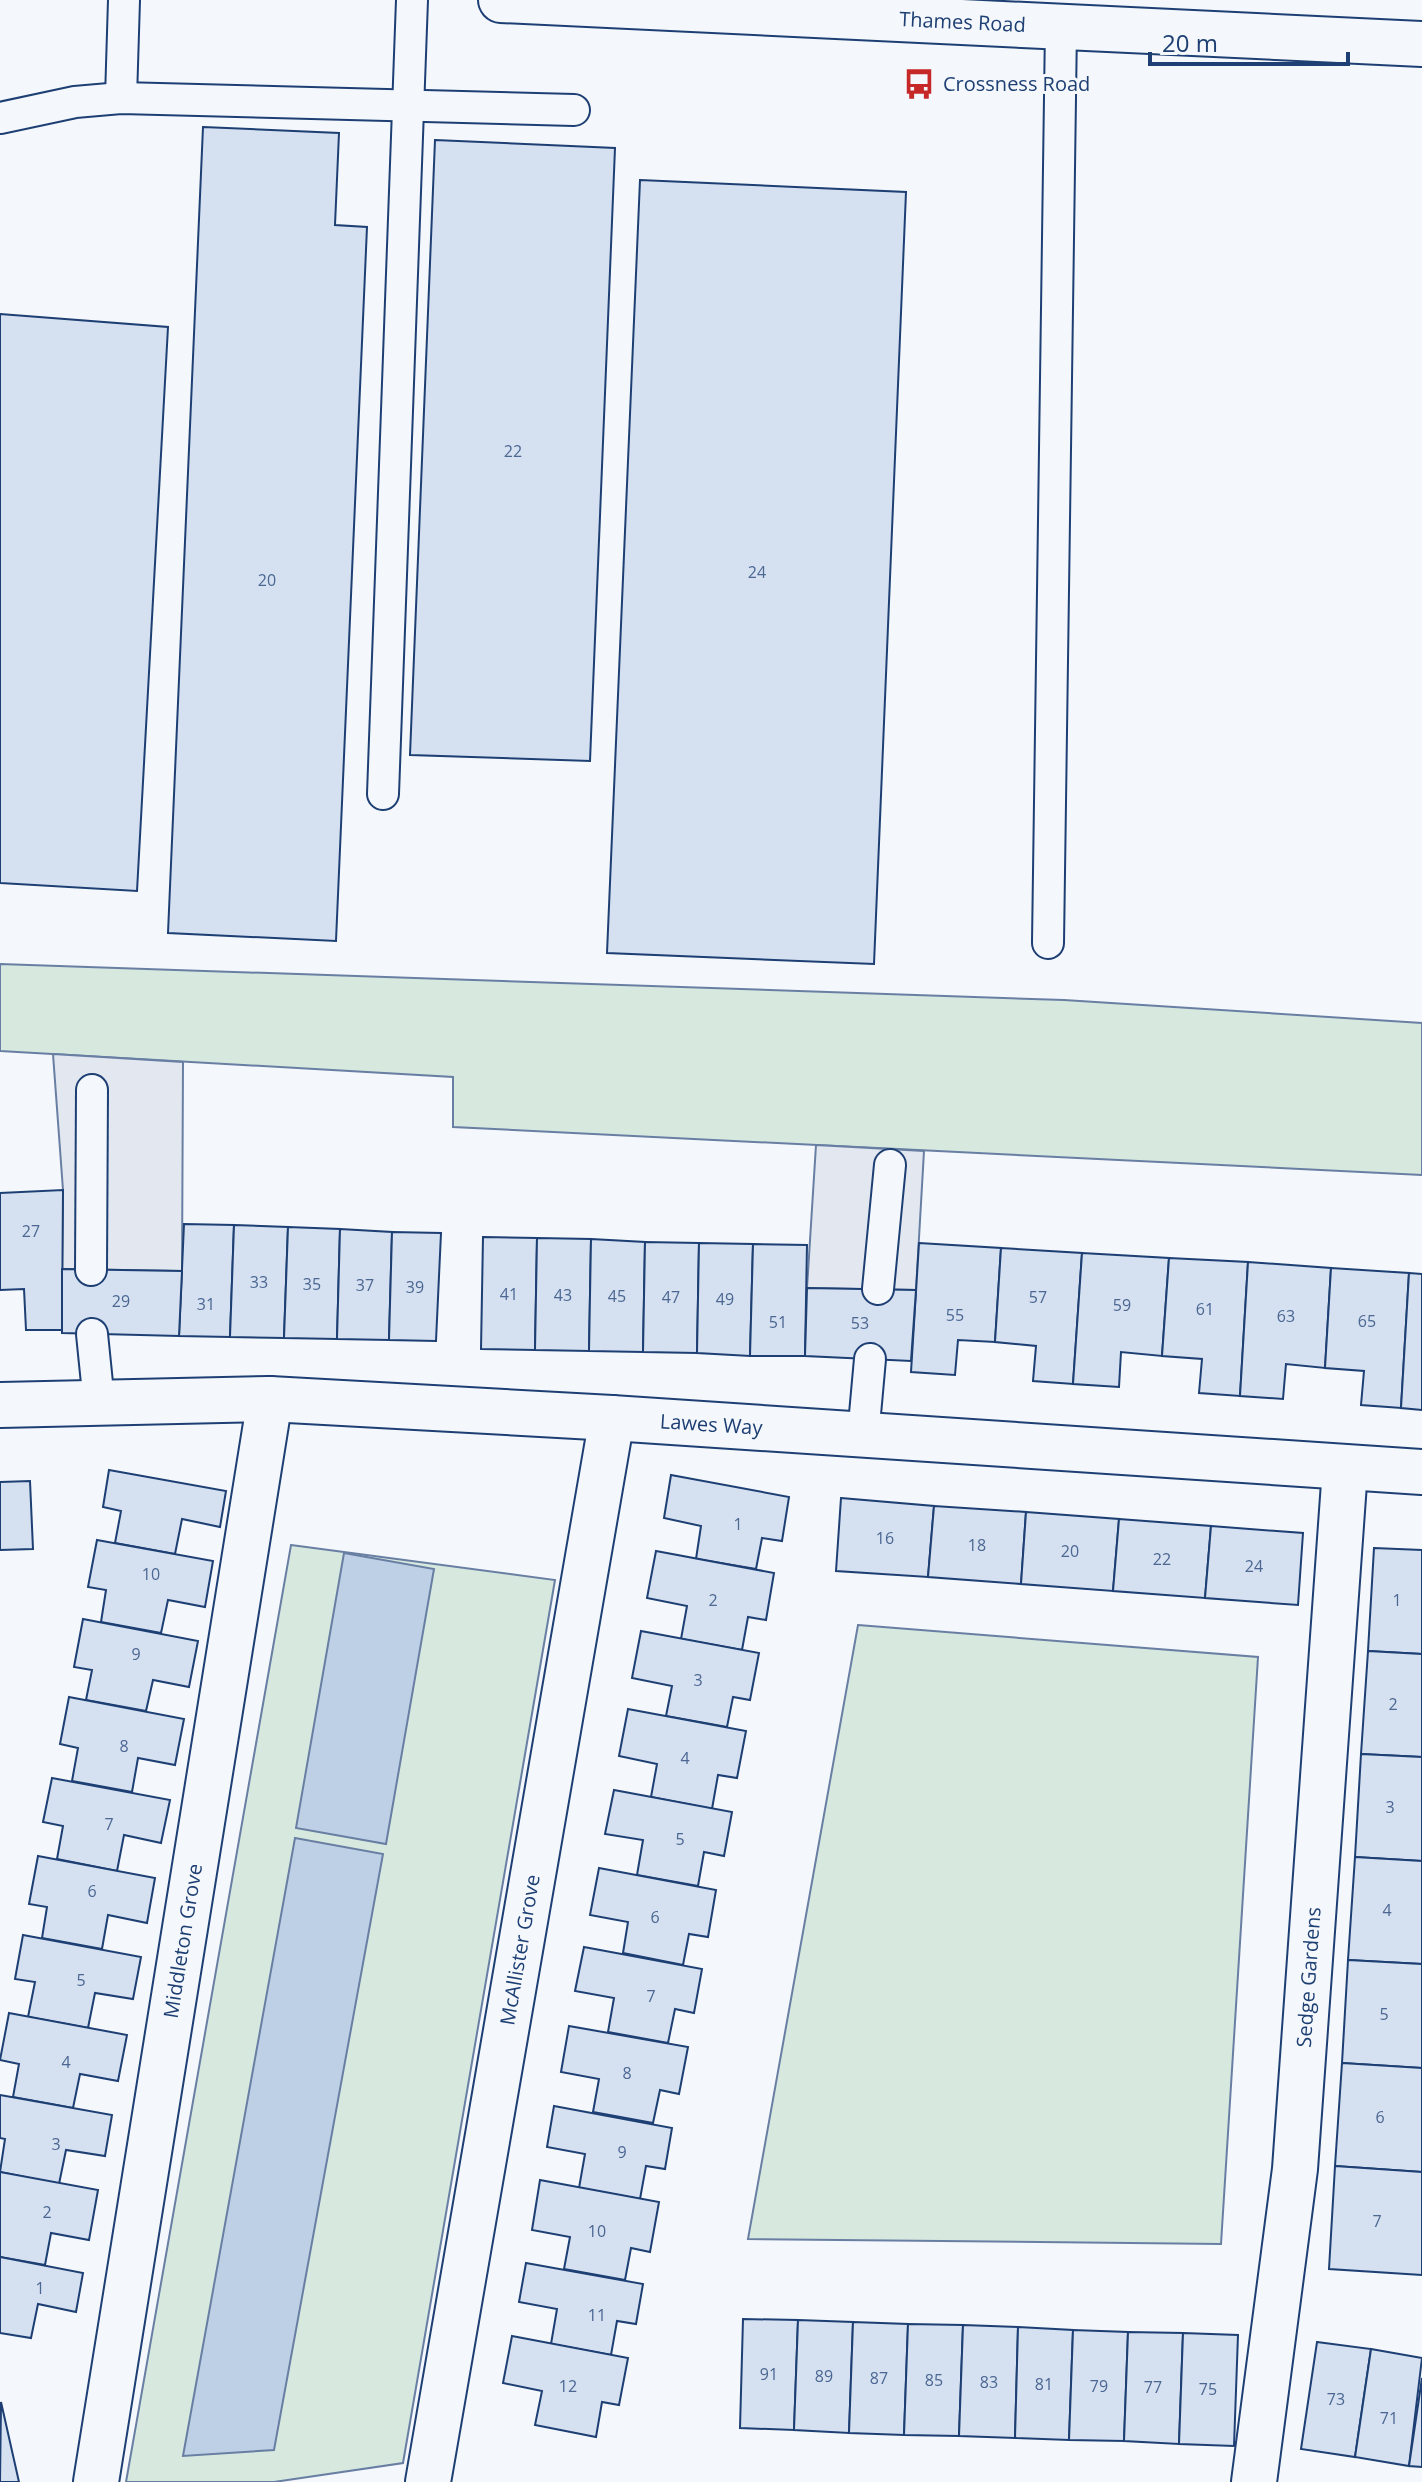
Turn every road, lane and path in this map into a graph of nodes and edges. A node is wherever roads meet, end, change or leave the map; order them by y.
1 (124, 0) edge
2 (412, 0) edge
3 (501, 0) edge
4 (1061, 27) junction
5 (1422, 44) edge
6 (121, 98) junction
7 (408, 103) junction
8 (574, 110) dead end
9 (0, 118) edge
10 (383, 794) dead end
11 (1048, 943) dead end
12 (92, 1090) dead end
13 (890, 1165) dead end
14 (91, 1270) dead end
15 (878, 1289) dead end
16 (92, 1334) dead end
17 (870, 1359) dead end
18 (270, 1399) junction
19 (99, 1403) junction
20 (0, 1405) edge
21 (612, 1418) junction
22 (863, 1436) junction
23 (1345, 1469) junction
24 (1422, 1472) edge
25 (96, 2482) edge
26 (428, 2482) edge
27 (1254, 2482) edge

1 - 6 lane
2 - 7 lane
3 - 4 street, Thames Road
4 - 5 street, Thames Road
4 - 11 lane
6 - 7 lane
6 - 9 lane
7 - 8 lane
7 - 10 lane
12 - 14 lane
13 - 15 lane
16 - 19 lane
17 - 22 lane
18 - 19 street, Lawes Way
18 - 21 street, Lawes Way
18 - 25 street, Middleton Grove
19 - 20 street, Lawes Way
21 - 22 street, Lawes Way
21 - 26 street, McAllister Grove
22 - 23 street, Lawes Way
23 - 24 street, Lawes Way
23 - 27 street, Sedge Gardens

